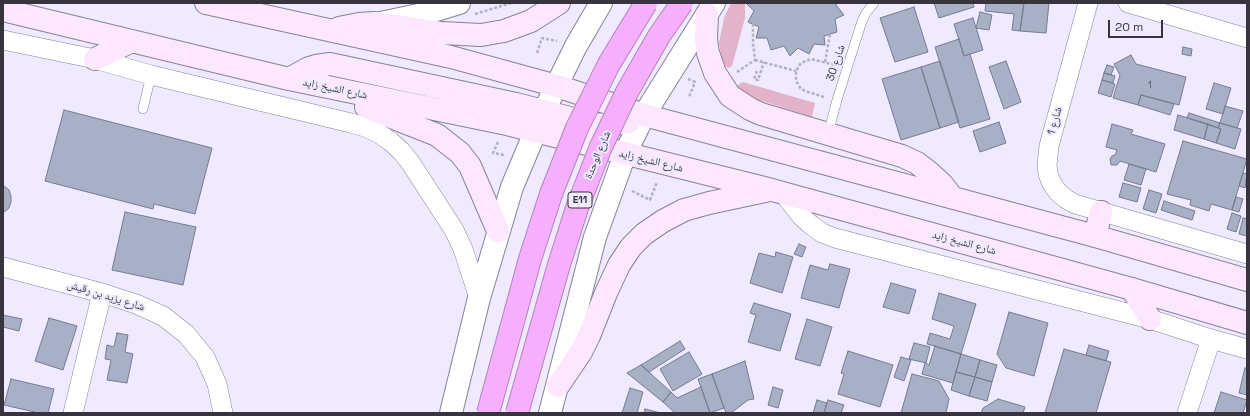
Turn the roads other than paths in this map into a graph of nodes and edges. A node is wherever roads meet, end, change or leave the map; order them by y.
1 (206, 3) edge
2 (459, 3) edge
3 (559, 3) edge
4 (601, 3) edge
5 (646, 3) edge
6 (682, 3) edge
7 (874, 3) edge
8 (1088, 3) edge
9 (1128, 3) edge
10 (230, 6) edge
11 (710, 9) edge
12 (3, 10) edge
13 (379, 24) junction
14 (328, 30) junction
15 (1247, 38) edge
16 (3, 40) edge
17 (132, 41) junction
18 (95, 59) junction
19 (151, 75) junction
20 (289, 80) junction
21 (557, 86) junction
22 (348, 92) junction
23 (144, 109) dead end
24 (544, 111) junction
25 (644, 115) junction
26 (535, 132) junction
27 (828, 134) junction
28 (625, 154) junction
29 (778, 192) junction
30 (952, 197) junction
31 (1101, 212) junction
32 (498, 231) junction
33 (1095, 236) junction
34 (1247, 254) edge
35 (3, 267) edge
36 (1247, 280) edge
37 (1132, 289) junction
38 (102, 293) junction
39 (480, 298) junction
40 (1150, 319) junction
41 (1247, 323) edge
42 (1211, 338) junction
43 (1247, 349) edge
44 (558, 386) junction
45 (73, 413) edge
46 (223, 413) edge
47 (451, 413) edge
48 (488, 413) edge
49 (517, 413) edge
50 (550, 413) edge
51 (1187, 413) edge

1 - 10 main road
2 - 13 street
3 - 13 main road
4 - 21 street
5 - 48 highway, E11, bridge
6 - 49 highway, شارع الوحدة / E11, bridge
7 - 27 lane, شارع 30
8 - 31 street, شارع 1
9 - 15 street
10 - 14 main road
11 - 25 street
11 - 27 main road
12 - 17 main road, شارع الشيخ زايد
13 - 14 main road
14 - 21 main road
16 - 18 street
17 - 18 main road
17 - 20 main road, شارع الشيخ زايد
18 - 19 street
19 - 23 lane
19 - 39 street
20 - 22 main road, شارع الشيخ زايد
20 - 24 main road
21 - 24 street
21 - 25 main road
22 - 26 main road, شارع الشيخ زايد
22 - 32 main road
24 - 25 main road
24 - 26 street
25 - 28 street
25 - 30 main road
26 - 28 main road, شارع الشيخ زايد
26 - 32 street
27 - 30 main road
28 - 29 main road, شارع الشيخ زايد
28 - 44 street
29 - 37 main road, شارع الشيخ زايد
29 - 40 street
29 - 44 main road
30 - 33 main road
31 - 33 main road
31 - 34 street, شارع 1
32 - 39 street
33 - 36 main road
35 - 38 street, شارع يزيد بن رقيش
37 - 40 main road
37 - 41 main road, شارع الشيخ زايد
38 - 45 street
38 - 46 street, شارع يزيد بن رقيش
39 - 47 street
40 - 42 street
42 - 43 street
42 - 51 street
44 - 50 street

